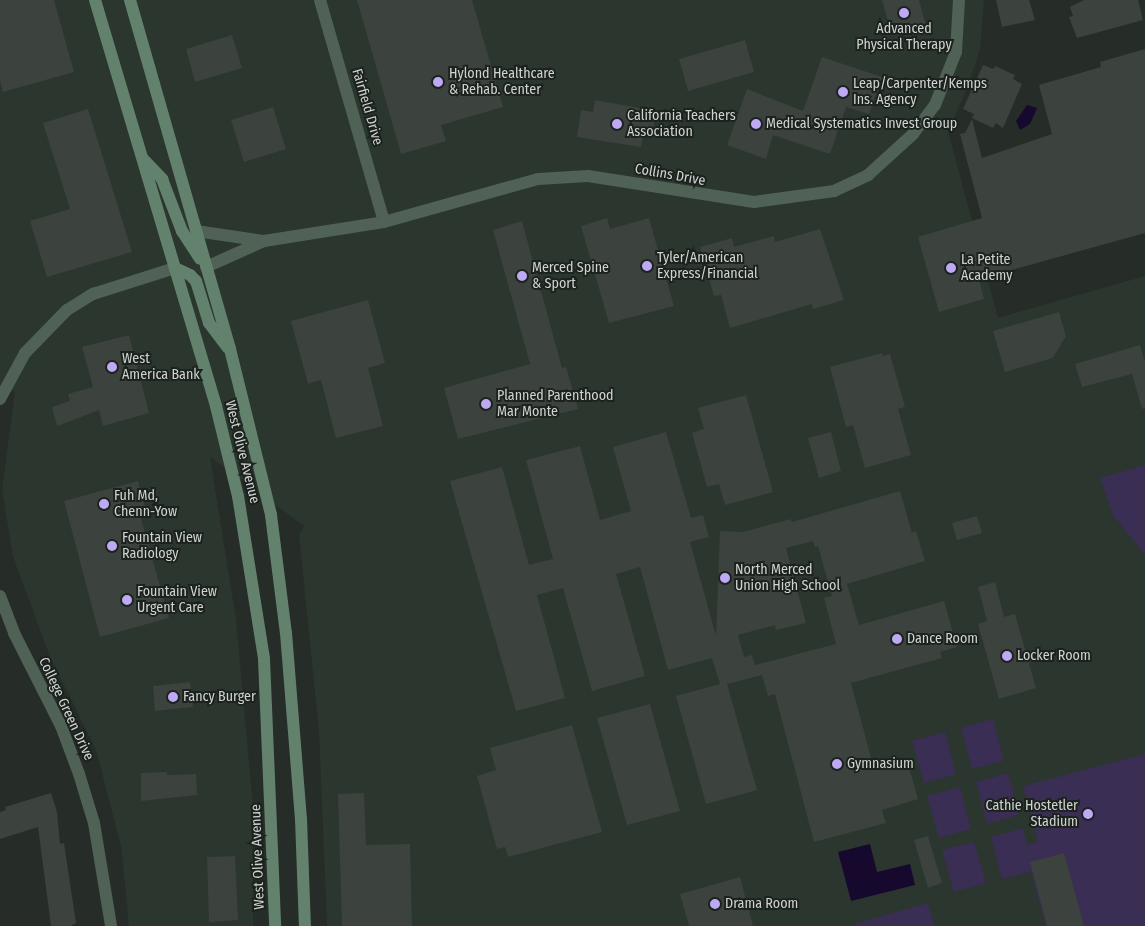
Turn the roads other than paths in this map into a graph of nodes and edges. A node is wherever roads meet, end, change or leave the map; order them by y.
1 (95, 0) edge
2 (130, 0) edge
3 (320, 0) edge
4 (959, 0) edge
5 (141, 157) junction
6 (384, 222) junction
7 (196, 231) junction
8 (264, 241) junction
9 (206, 266) junction
10 (175, 268) junction
11 (230, 349) junction
12 (0, 399) edge
13 (0, 596) edge
14 (111, 926) edge
15 (275, 926) edge
16 (305, 926) edge

1 - 5 main road, West Olive Avenue
2 - 7 main road, West Olive Avenue
3 - 6 street, Fairfield Drive
4 - 6 street, Collins Drive
5 - 9 main road
5 - 10 main road, West Olive Avenue
6 - 8 street, Collins Drive
7 - 8 street, Collins Drive
7 - 9 main road, West Olive Avenue
8 - 9 street, Collins Drive
9 - 11 main road, West Olive Avenue
10 - 11 main road
10 - 12 street
10 - 15 main road, West Olive Avenue
11 - 16 main road, West Olive Avenue
13 - 14 street, College Green Drive

